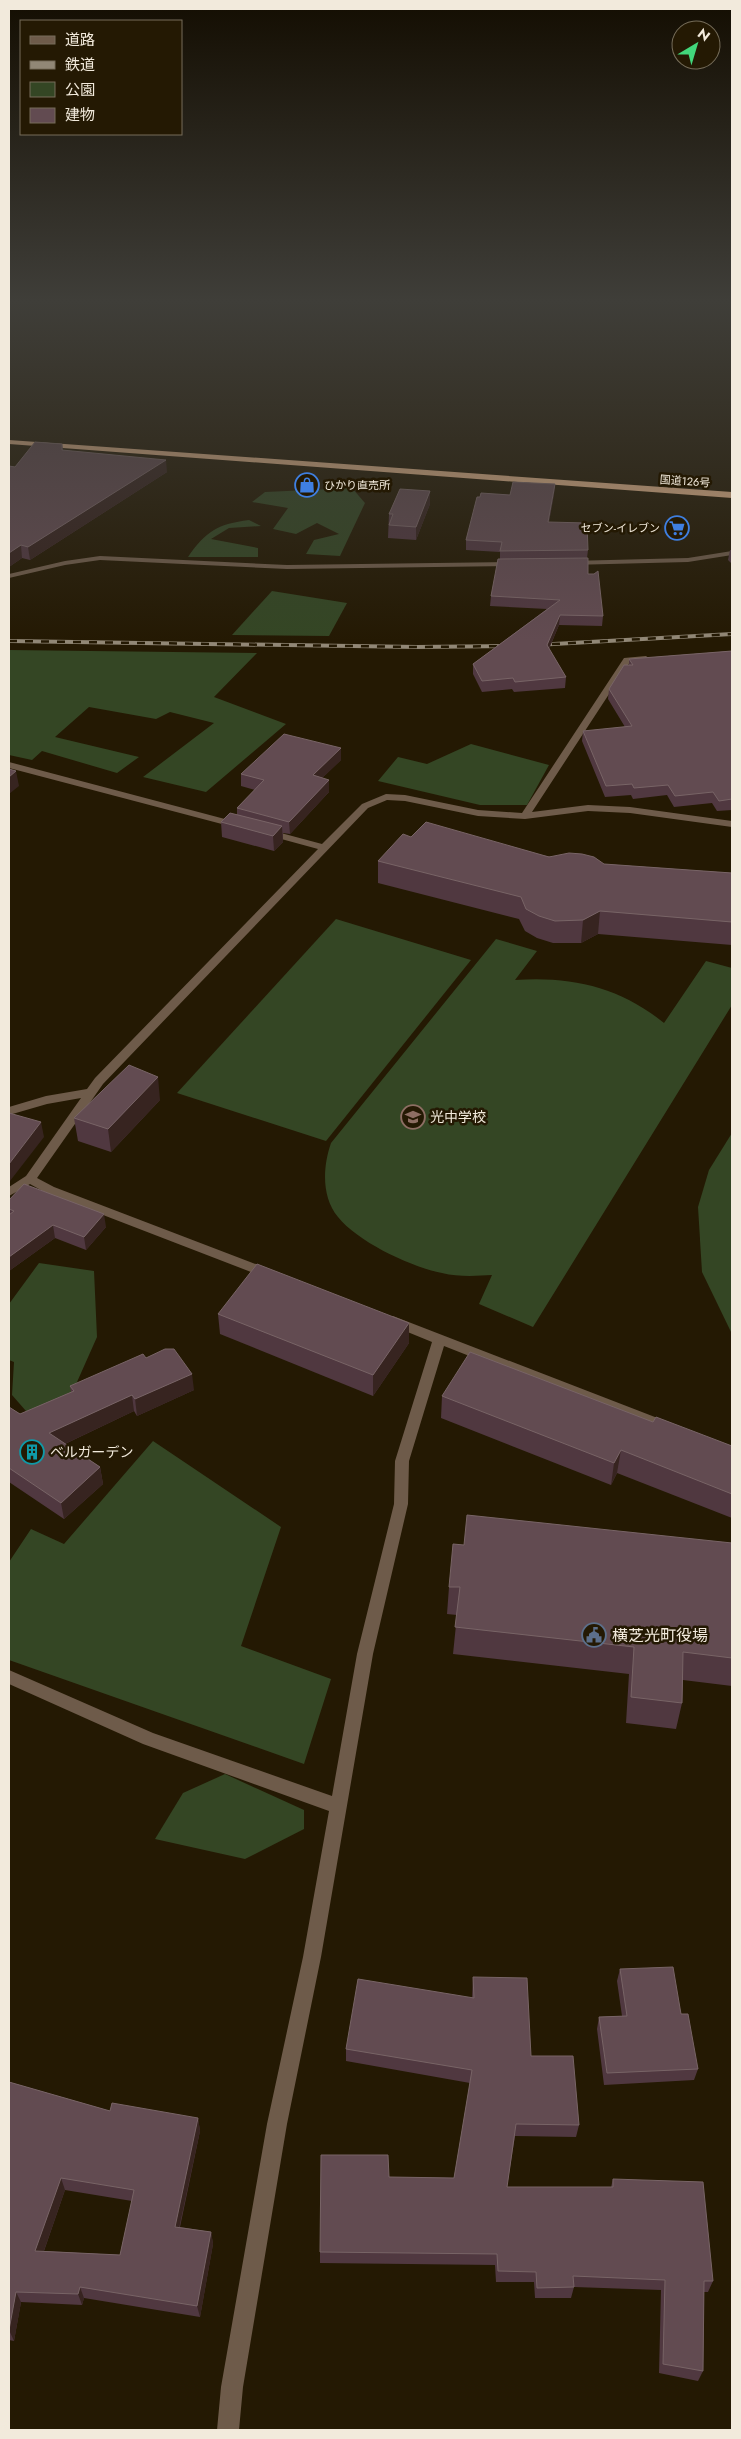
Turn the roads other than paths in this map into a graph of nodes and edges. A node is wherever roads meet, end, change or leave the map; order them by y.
1 (9, 442) edge
2 (732, 495) edge
3 (732, 553) edge
4 (564, 563) edge
5 (518, 564) edge
6 (9, 576) edge
7 (656, 658) edge
8 (9, 765) edge
9 (525, 816) junction
10 (732, 824) edge
11 (324, 848) junction
12 (92, 1092) junction
13 (9, 1110) edge
14 (30, 1179) junction
15 (9, 1192) edge
16 (282, 1279) edge
17 (384, 1318) edge
18 (440, 1339) junction
19 (677, 1431) edge
20 (9, 1678) edge
21 (338, 1806) junction
22 (228, 2430) edge

1 - 2 highway, 国道126号
3 - 4 street
5 - 6 street
7 - 9 street
8 - 11 street
9 - 10 street
9 - 11 street
11 - 12 street
12 - 13 street
12 - 14 street
14 - 15 street
14 - 16 street
17 - 18 street
18 - 19 street
18 - 21 street
20 - 21 street
21 - 22 street

